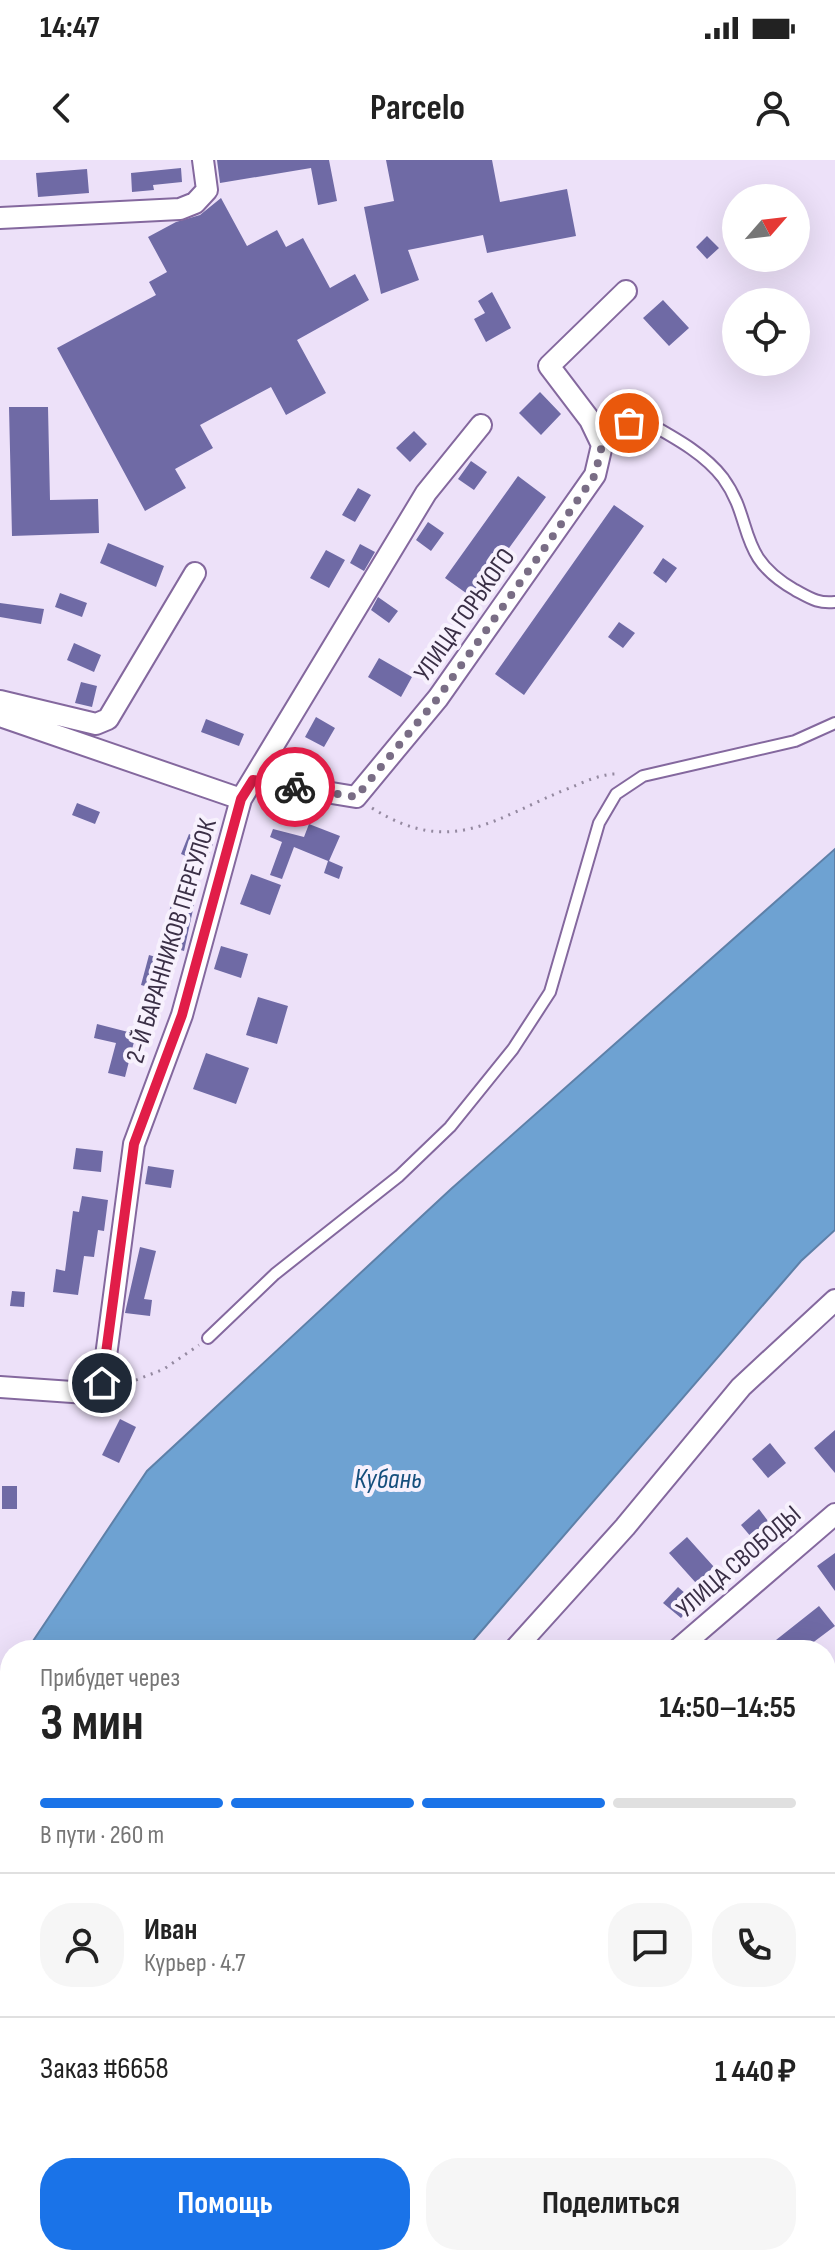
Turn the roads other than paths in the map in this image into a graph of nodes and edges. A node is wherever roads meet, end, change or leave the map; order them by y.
1 (203, 160) edge
2 (0, 218) edge
3 (626, 291) dead end
4 (481, 425) dead end
5 (602, 445) junction
6 (195, 573) dead end
7 (835, 602) edge
8 (0, 701) edge
9 (0, 716) edge
10 (835, 723) edge
11 (253, 780) junction
12 (241, 799) junction
13 (835, 1300) edge
14 (208, 1338) road end
15 (0, 1387) edge
16 (835, 1514) edge
17 (523, 1640) edge
18 (689, 1640) edge

1 - 2 street
3 - 5 street
4 - 11 street, 2-Й БАРАННИКОВ ПЕРЕУЛОК
5 - 7 lane
5 - 11 street, УЛИЦА ГОРЬКОГО
6 - 8 street
9 - 12 street
10 - 14 lane
11 - 12 street, 2-Й БАРАННИКОВ ПЕРЕУЛОК
12 - 15 street, 2-Й БАРАННИКОВ ПЕРЕУЛОК
13 - 17 street
16 - 18 street, УЛИЦА СВОБОДЫ

